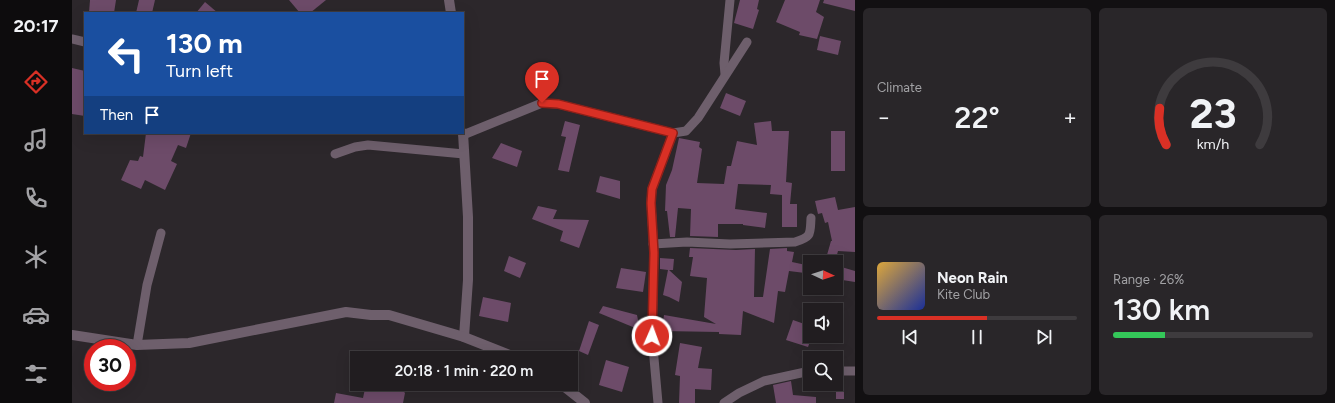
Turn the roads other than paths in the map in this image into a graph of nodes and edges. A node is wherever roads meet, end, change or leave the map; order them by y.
1 (449, 0) edge
2 (730, 0) edge
3 (451, 12) edge
4 (72, 39) edge
5 (84, 42) edge
6 (747, 42) dead end
7 (725, 74) junction
8 (673, 133) junction
9 (463, 134) edge
10 (464, 134) edge
11 (335, 154) dead end
12 (464, 154) junction
13 (811, 218) dead end
14 (161, 233) dead end
15 (653, 244) junction
16 (72, 335) edge
17 (464, 337) junction
18 (137, 344) junction
19 (499, 351) edge
20 (843, 371) edge
21 (855, 371) edge
22 (803, 373) edge
23 (570, 391) edge
24 (585, 403) edge
25 (658, 403) edge
26 (724, 403) edge

1 - 3 street
2 - 7 street
4 - 5 street
6 - 7 street
7 - 8 street
8 - 10 street
8 - 15 street
9 - 12 street
11 - 12 street
12 - 17 street
13 - 15 street
14 - 18 street
15 - 25 street
16 - 18 street
17 - 18 street
17 - 19 street
20 - 21 street
22 - 26 street
23 - 24 street

